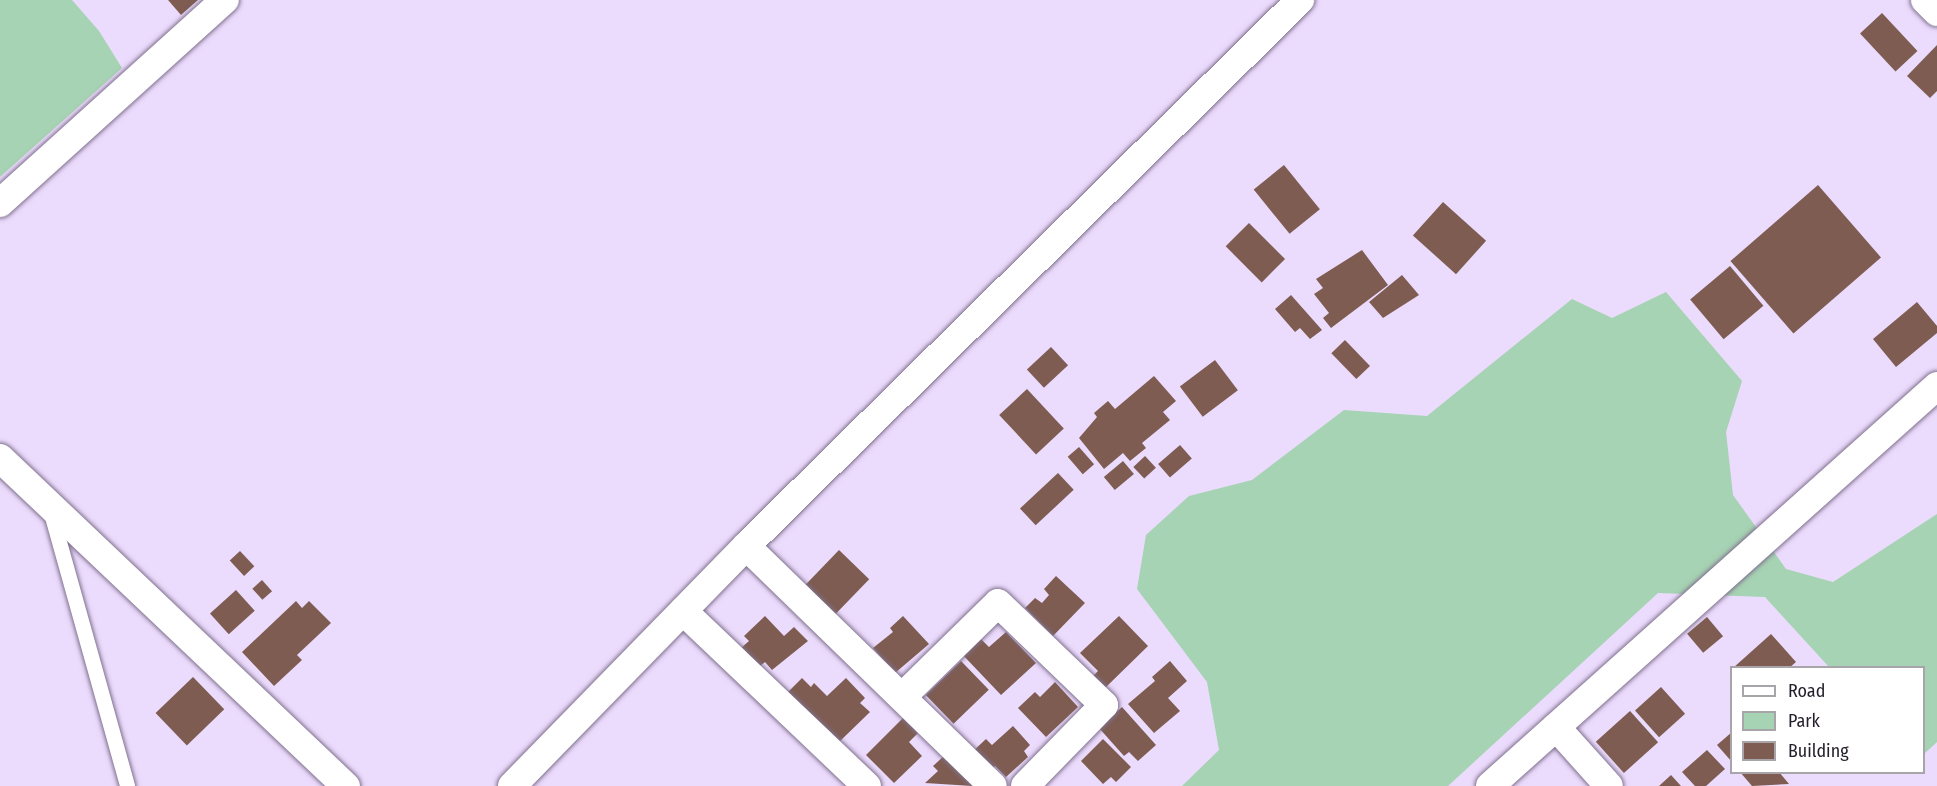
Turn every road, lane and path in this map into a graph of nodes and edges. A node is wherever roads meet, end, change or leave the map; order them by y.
1 (225, 0) edge
2 (1300, 0) edge
3 (1926, 0) edge
4 (1937, 12) edge
5 (0, 203) edge
6 (1937, 386) edge
7 (0, 458) edge
8 (48, 501) junction
9 (746, 546) junction
10 (683, 611) junction
11 (902, 697) junction
12 (1556, 727) junction
13 (127, 786) edge
14 (346, 786) edge
15 (512, 786) edge
16 (867, 786) edge
17 (993, 786) edge
18 (1025, 786) edge
19 (1490, 786) edge
20 (1609, 786) edge

1 - 5 street
2 - 9 street
3 - 4 street
6 - 12 street
7 - 8 street
8 - 13 lane
8 - 14 street
9 - 10 street
9 - 11 street
10 - 15 street
10 - 16 street
11 - 17 street
11 - 18 street
12 - 19 street
12 - 20 street

